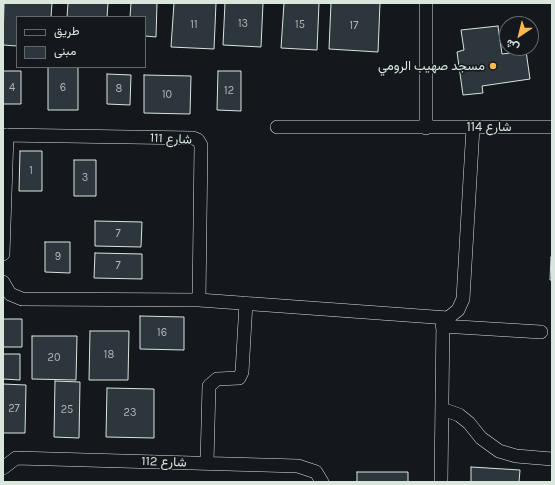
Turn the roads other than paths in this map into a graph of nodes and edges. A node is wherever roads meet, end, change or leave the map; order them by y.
1 (426, 3) edge
2 (277, 127) dead end
3 (473, 127) junction
4 (552, 127) edge
5 (426, 128) junction
6 (5, 135) edge
7 (3, 254) edge
8 (3, 282) edge
9 (199, 300) junction
10 (246, 303) junction
11 (443, 322) junction
12 (541, 332) dead end
13 (442, 409) junction
14 (552, 459) edge
15 (207, 463) junction
16 (3, 468) edge
17 (322, 482) edge
18 (441, 482) edge

1 - 5 street
2 - 5 street, شارع 114
3 - 4 street, شارع 114
3 - 5 street, شارع 114
3 - 11 street
6 - 7 street, شارع 111
6 - 9 street, شارع 111
8 - 9 street
9 - 10 street
10 - 11 street
10 - 15 street
11 - 12 street
11 - 13 street
13 - 14 street
13 - 18 street
15 - 16 street, شارع 112
15 - 17 street, شارع 112

